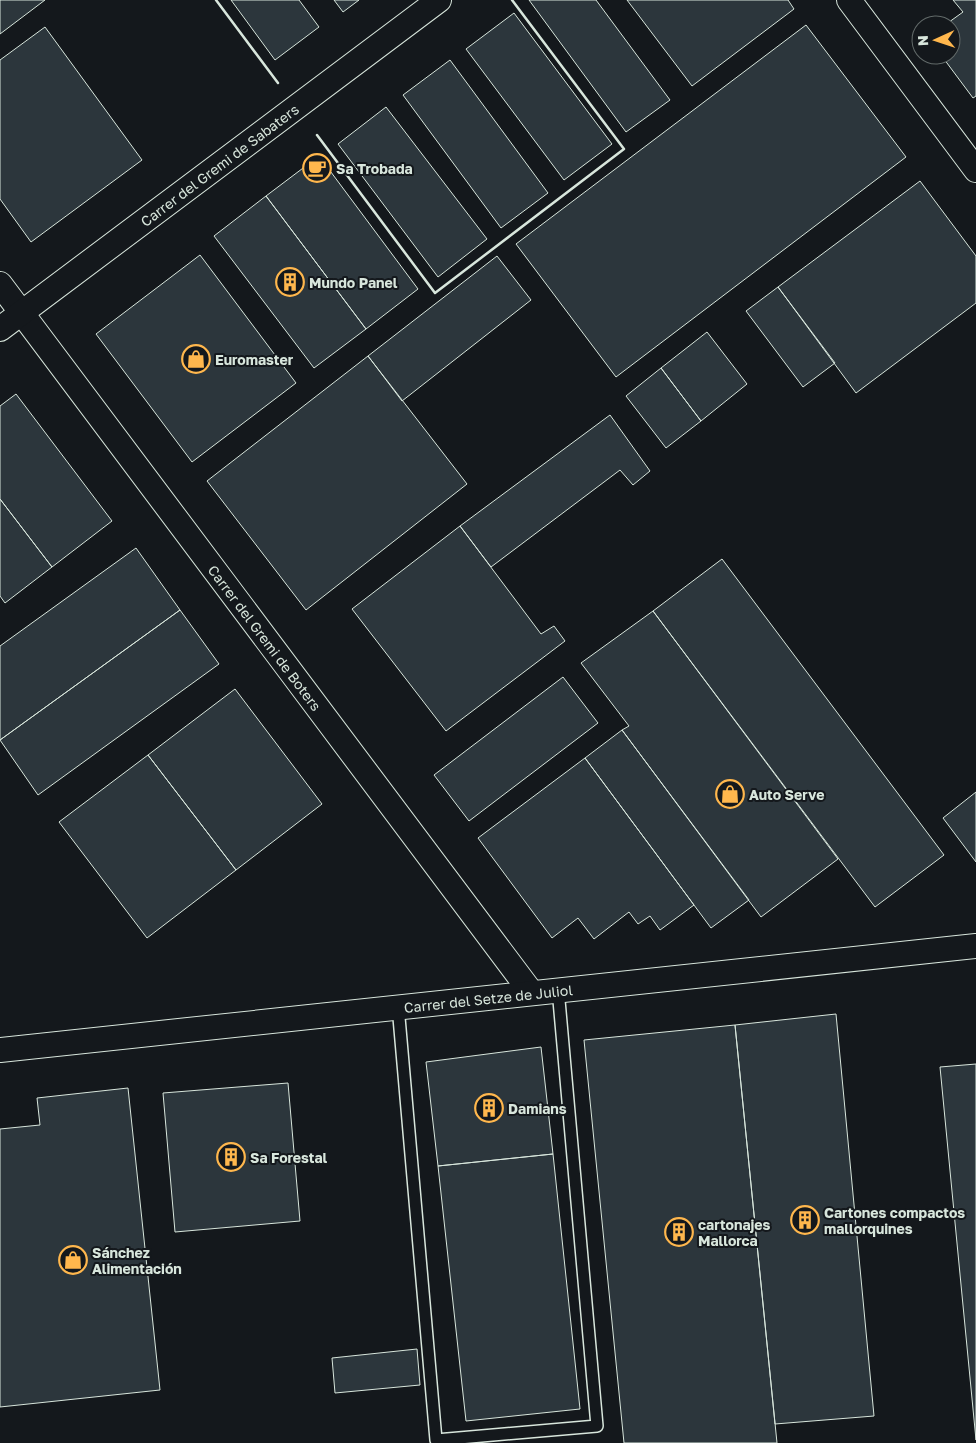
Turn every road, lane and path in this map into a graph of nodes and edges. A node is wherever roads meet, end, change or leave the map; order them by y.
1 (439, 0) edge
2 (849, 0) edge
3 (976, 170) edge
4 (0, 284) edge
5 (22, 313) junction
6 (0, 329) edge
7 (976, 946) edge
8 (558, 989) junction
9 (531, 992) junction
10 (398, 1006) junction
11 (0, 1050) edge

1 - 5 street, Carrer del Gremi de Sabaters
2 - 3 street
4 - 5 street, Carrer del Gremi de Boters
5 - 6 street, Carrer del Gremi de Sabaters
5 - 9 street, Carrer del Gremi de Boters
7 - 8 street, Carrer del Setze de Juliol
8 - 9 street, Carrer del Setze de Juliol
8 - 10 lane
9 - 10 street, Carrer del Setze de Juliol
10 - 11 street, Carrer del Setze de Juliol

